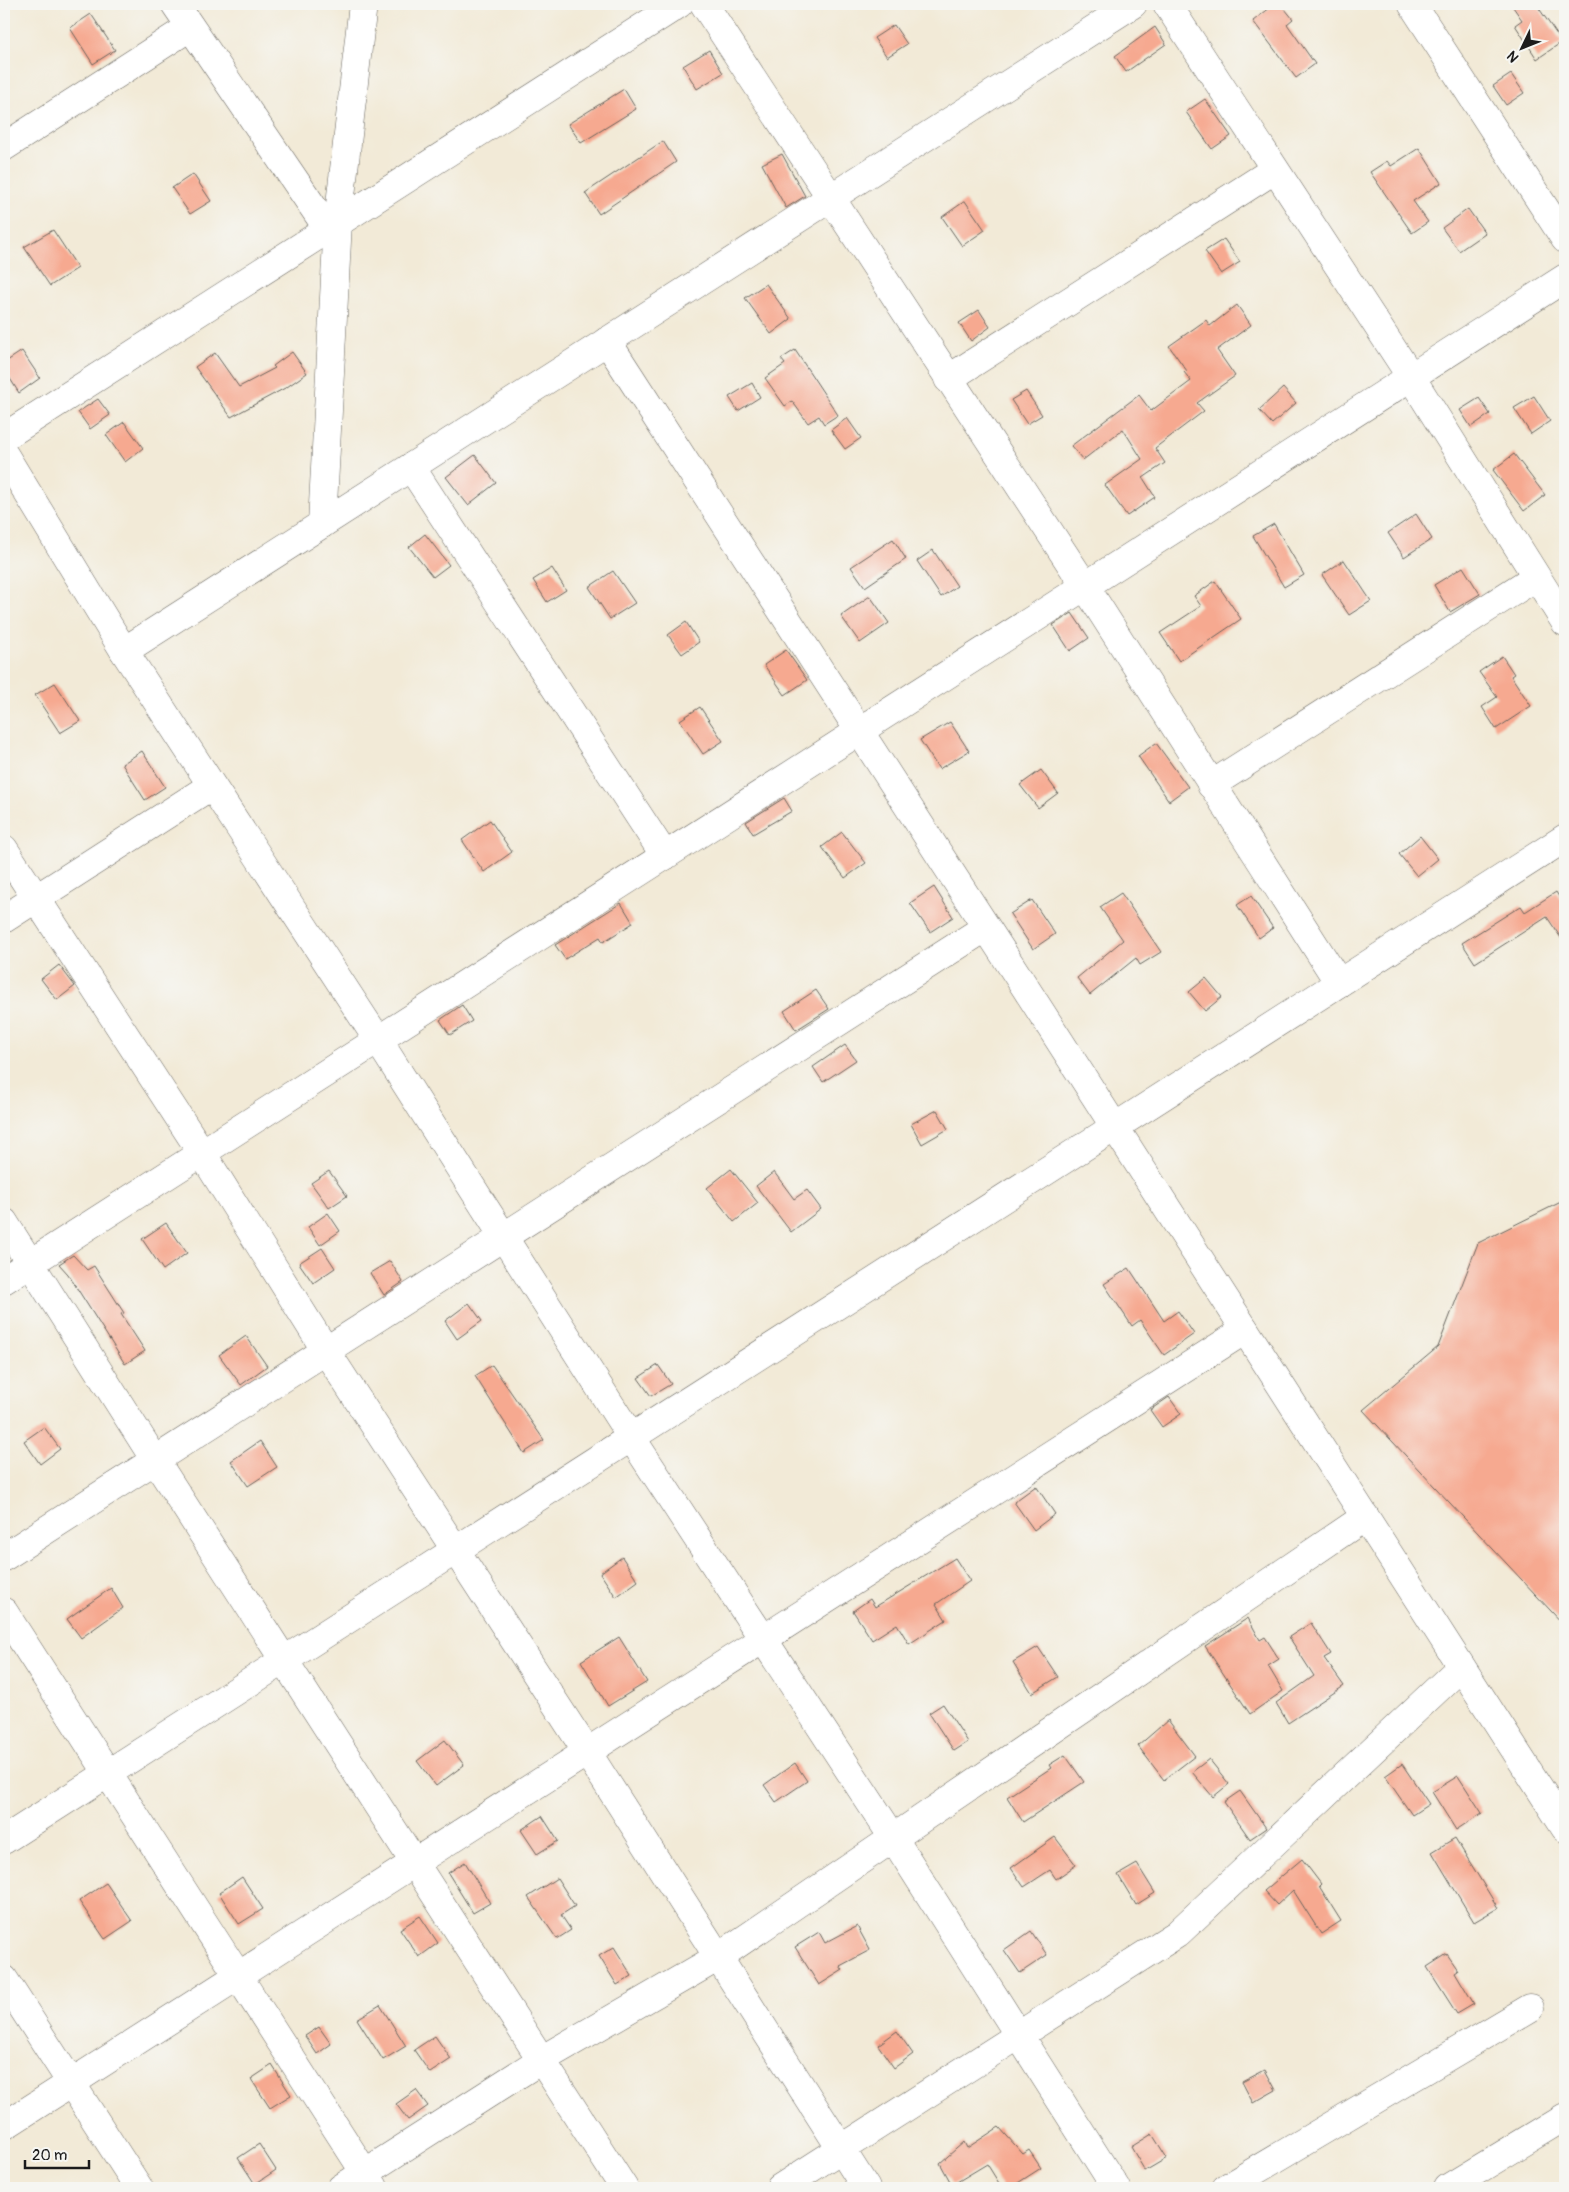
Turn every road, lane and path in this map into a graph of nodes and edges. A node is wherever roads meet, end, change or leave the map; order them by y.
1 (175, 4) edge
2 (363, 4) edge
3 (679, 4) edge
4 (704, 4) edge
5 (1132, 4) edge
6 (1167, 4) edge
7 (1412, 4) edge
8 (190, 27) junction
9 (4, 147) edge
10 (1274, 170) junction
11 (830, 198) junction
12 (333, 225) junction
13 (1565, 239) edge
14 (1565, 278) edge
15 (607, 341) junction
16 (1411, 377) junction
17 (948, 379) junction
18 (4, 437) edge
19 (4, 454) edge
20 (411, 466) junction
21 (322, 524) junction
22 (1536, 577) junction
23 (1085, 586) junction
24 (1565, 622) edge
25 (124, 651) junction
26 (861, 730) junction
27 (1211, 785) junction
28 (211, 786) junction
29 (1565, 838) edge
30 (4, 849) edge
31 (665, 856) junction
32 (35, 899) junction
33 (4, 919) edge
34 (985, 928) junction
35 (1340, 983) junction
36 (378, 1040) junction
37 (1114, 1128) junction
38 (202, 1153) junction
39 (4, 1222) edge
40 (502, 1238) junction
41 (30, 1263) junction
42 (4, 1280) edge
43 (1245, 1330) junction
44 (326, 1351) junction
45 (631, 1437) junction
46 (155, 1460) junction
47 (1365, 1517) junction
48 (455, 1551) junction
49 (4, 1557) edge
50 (4, 1612) edge
51 (763, 1639) junction
52 (284, 1660) junction
53 (1462, 1667) junction
54 (587, 1752) junction
55 (108, 1773) junction
56 (1565, 1828) edge
57 (894, 1838) junction
58 (4, 1840) edge
59 (414, 1863) junction
60 (717, 1958) junction
61 (238, 1976) junction
62 (4, 1979) edge
63 (1530, 2008) dead end
64 (1018, 2036) junction
65 (541, 2060) junction
66 (71, 2083) junction
67 (1565, 2117) edge
68 (4, 2126) edge
69 (841, 2149) junction
70 (370, 2180) edge
71 (139, 2188) edge
72 (341, 2188) edge
73 (624, 2188) edge
74 (780, 2188) edge
75 (866, 2188) edge
76 (1116, 2188) edge
77 (1226, 2188) edge
78 (1448, 2188) edge

1 - 8 street
2 - 12 street
3 - 12 street
4 - 11 street
5 - 11 street
6 - 10 street
7 - 13 street
8 - 9 street
8 - 12 street
10 - 16 street
10 - 17 street
11 - 15 street
11 - 17 street
12 - 18 street
12 - 21 street
14 - 16 street
15 - 20 street
15 - 26 street
16 - 22 street
16 - 23 street
17 - 23 street
19 - 25 street
20 - 21 street
20 - 31 street
21 - 25 street
22 - 24 street
22 - 27 street
23 - 26 street
23 - 27 street
25 - 28 street
26 - 31 street
26 - 34 street
27 - 35 street
28 - 32 street
28 - 36 street
29 - 35 street
30 - 32 street
31 - 36 street
32 - 33 street
32 - 38 street
34 - 37 street
34 - 40 street
35 - 37 street
36 - 38 street
36 - 40 street
37 - 43 street
37 - 45 street
38 - 41 street
38 - 44 street
39 - 41 street
40 - 44 street
40 - 45 street
41 - 42 street
41 - 46 street
43 - 47 street
43 - 51 street
44 - 46 street
44 - 48 street
45 - 48 street
45 - 51 street
46 - 49 street
46 - 52 street
47 - 53 street
47 - 57 street
48 - 52 street
48 - 54 street
50 - 55 street
51 - 54 street
51 - 57 street
52 - 55 street
52 - 59 street
53 - 56 street
53 - 64 street
54 - 59 street
54 - 60 street
55 - 58 street
55 - 61 street
57 - 60 street
57 - 64 street
59 - 61 street
59 - 65 street
60 - 65 street
60 - 69 street
61 - 66 street
61 - 70 street
62 - 66 street
63 - 77 street
64 - 69 street
64 - 76 street
65 - 70 street
65 - 73 street
66 - 68 street
66 - 71 street
67 - 78 street
69 - 74 street
69 - 75 street
70 - 72 street

